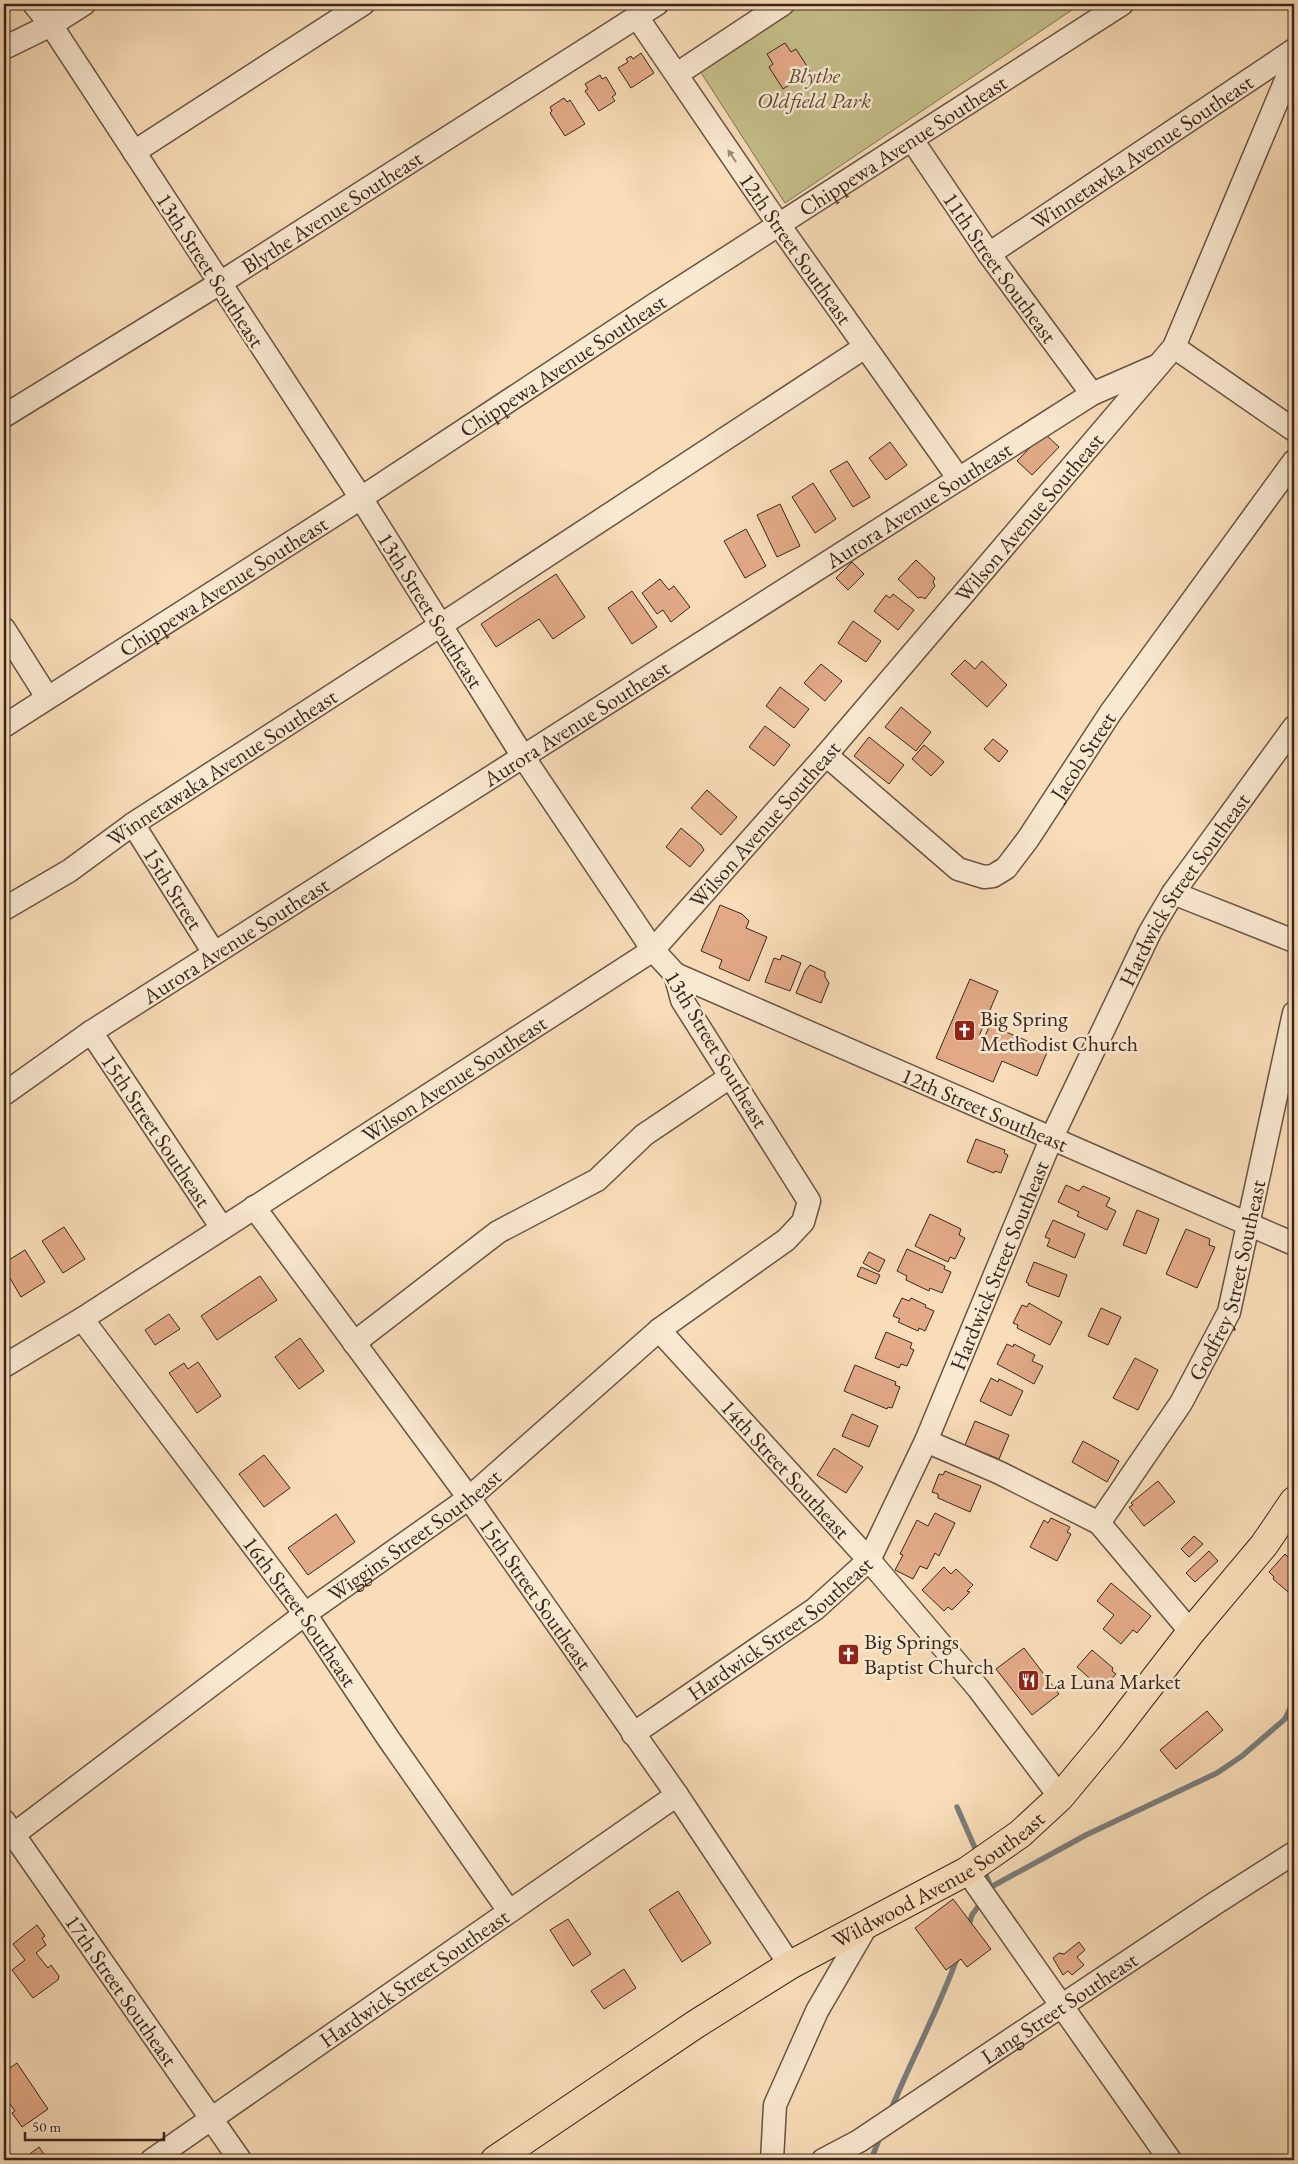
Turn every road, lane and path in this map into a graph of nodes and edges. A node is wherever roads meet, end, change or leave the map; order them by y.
1 (34, 4) edge
2 (84, 4) edge
3 (363, 4) edge
4 (657, 4) edge
5 (783, 4) edge
6 (1122, 4) edge
7 (638, 16) junction
8 (51, 25) junction
9 (4, 48) edge
10 (1294, 50) edge
11 (1294, 61) edge
12 (677, 74) junction
13 (912, 140) junction
14 (134, 152) junction
15 (779, 225) junction
16 (989, 254) junction
17 (220, 282) junction
18 (866, 347) junction
19 (1174, 347) junction
20 (1158, 366) junction
21 (1092, 394) junction
22 (4, 416) edge
23 (1294, 430) edge
24 (1294, 462) edge
25 (958, 479) junction
26 (361, 498) junction
27 (441, 625) junction
28 (4, 629) edge
29 (47, 697) junction
30 (4, 726) edge
31 (1294, 727) edge
32 (522, 755) junction
33 (826, 755) junction
34 (133, 824) junction
35 (1173, 893) junction
36 (4, 909) edge
37 (1294, 941) edge
38 (654, 950) junction
39 (214, 953) junction
40 (675, 974) junction
41 (1294, 1013) edge
42 (91, 1032) junction
43 (730, 1077) junction
44 (4, 1094) edge
45 (1052, 1137) junction
46 (254, 1207) junction
47 (803, 1222) joint
48 (1248, 1224) junction
49 (222, 1228) junction
50 (1294, 1244) edge
51 (82, 1319) junction
52 (659, 1330) junction
53 (354, 1343) junction
54 (4, 1366) edge
55 (926, 1441) junction
56 (469, 1498) junction
57 (1294, 1502) edge
58 (1099, 1523) junction
59 (868, 1560) junction
60 (305, 1614) junction
61 (1191, 1632) junction
62 (633, 1734) junction
63 (676, 1795) junction
64 (1060, 1797) junction
65 (8, 1828) edge
66 (1294, 1853) edge
67 (967, 1871) junction
68 (509, 1911) junction
69 (867, 1925) junction
70 (790, 1965) junction
71 (1062, 2005) junction
72 (210, 2119) junction
73 (152, 2160) edge
74 (240, 2160) edge
75 (495, 2160) edge
76 (772, 2160) edge
77 (823, 2160) edge
78 (1170, 2160) edge

1 - 8 street, 13th Street Southeast
2 - 8 street
3 - 14 street
4 - 7 street, Blythe Avenue Southeast
5 - 12 street
6 - 13 street, Chippewa Avenue Southeast
7 - 12 street, 12th Street Southeast
7 - 17 street, Blythe Avenue Southeast
8 - 9 street
8 - 14 street, 13th Street Southeast
10 - 16 street, Winnetawka Avenue Southeast
11 - 19 street, Wilson Avenue Southeast
15 -> 12 street, 12th Street Southeast
13 - 15 street, Chippewa Avenue Southeast
13 - 16 street, 11th Street Southeast
14 - 17 street, 13th Street Southeast
15 - 18 street, 12th Street Southeast
15 - 26 street, Chippewa Avenue Southeast
16 - 21 street, 11th Street Southeast
17 - 22 street, Blythe Avenue Southeast
17 - 26 street, 13th Street Southeast
18 - 25 street, 12th Street Southeast
18 - 27 street, Winnetawaka Avenue Southeast
19 - 20 street, Wilson Avenue Southeast
19 - 23 street
20 - 21 street, Aurora Avenue Southeast
20 - 33 street, Wilson Avenue Southeast
21 - 25 street, Aurora Avenue Southeast
24 - 33 street, Jacob Street
25 - 32 street, Aurora Avenue Southeast
26 - 27 street, 13th Street Southeast
26 - 29 street, Chippewa Avenue Southeast
27 - 32 street, 13th Street Southeast
27 - 34 street, Winnetawaka Avenue Southeast
28 - 29 street
29 - 30 street, Chippewa Avenue Southeast
31 - 35 street, Hardwick Street Southeast
32 - 38 street, 13th Street Southeast
32 - 39 street, Aurora Avenue Southeast
33 - 38 street, Wilson Avenue Southeast
34 - 36 street, Winnetawaka Avenue Southeast
34 - 39 street, 15th Street
35 - 37 street
35 - 45 street, Hardwick Street Southeast
38 - 40 street, 13th Street Southeast
38 - 46 street, Wilson Avenue Southeast
39 - 42 street, Aurora Avenue Southeast
40 - 43 street, 13th Street Southeast
40 - 45 street, 12th Street Southeast
41 - 48 street, Godfrey Street Southeast
42 - 44 street, Aurora Avenue Southeast
42 - 49 street, 15th Street Southeast
43 - 47 street, 13th Street Southeast
43 - 53 street
45 - 48 street, 12th Street Southeast
45 - 55 street, Hardwick Street Southeast
46 - 49 street, Wilson Avenue Southeast
46 - 53 street, 15th Street Southeast
47 - 52 street, Wiggins Street Southeast
48 - 50 street, 12th Street Southeast
48 - 58 street, Godfrey Street Southeast
49 - 51 street, Wilson Avenue Southeast
51 - 54 street, Wilson Avenue Southeast
51 - 60 street, 16th Street Southeast
52 - 56 street, Wiggins Street Southeast
52 - 59 street, 14th Street Southeast
53 - 56 street, 15th Street Southeast
55 - 58 street
55 - 59 street, Hardwick Street Southeast
56 - 60 street, Wiggins Street Southeast
56 - 62 street, 15th Street Southeast
57 - 61 main road, Wildwood Avenue Southeast
58 - 61 street
59 - 62 street, Hardwick Street Southeast
59 - 64 street, 14th Street Southeast
60 - 65 street, Wiggins Street Southeast
60 - 68 street, 16th Street Southeast
61 - 64 main road, Wildwood Avenue Southeast
62 - 63 street, 15th Street Southeast
63 - 68 street, Hardwick Street Southeast
63 - 70 street, 15th Street Southeast
64 - 67 main road, Wildwood Avenue Southeast
65 - 72 street, 17th Street Southeast
66 - 71 street, Lang Street Southeast
67 - 69 main road, Wildwood Avenue Southeast
67 - 71 street
68 - 72 street, Hardwick Street Southeast
69 - 70 main road, Wildwood Avenue Southeast
69 - 76 street
70 - 75 main road, Wildwood Avenue Southeast
71 - 77 street, Lang Street Southeast
71 - 78 street
72 - 73 street, Hardwick Street Southeast
72 - 74 street, 17th Street Southeast

